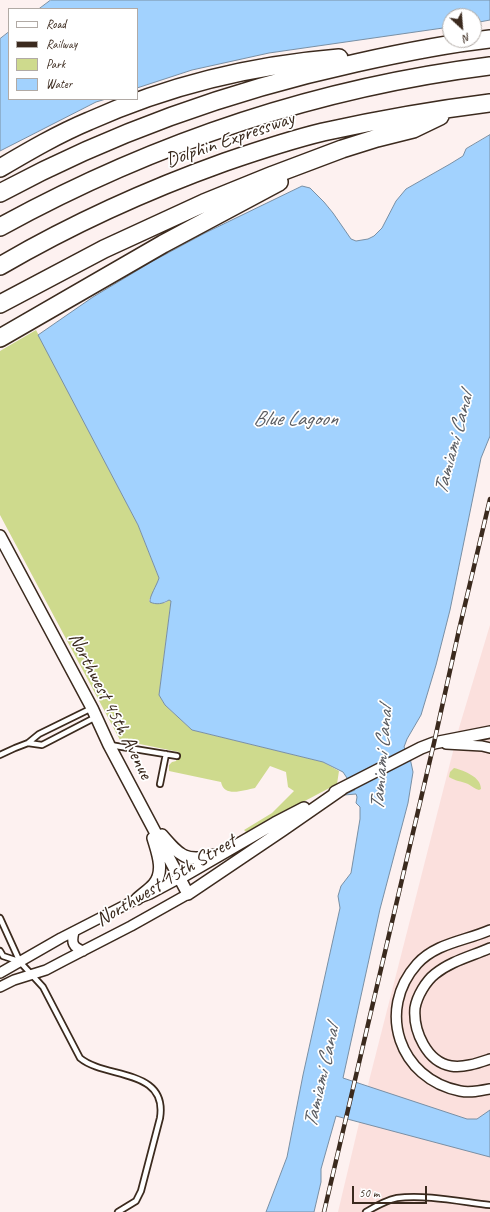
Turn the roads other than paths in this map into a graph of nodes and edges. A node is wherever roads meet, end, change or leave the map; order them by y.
1 (490, 39) edge
2 (401, 53) junction
3 (490, 66) edge
4 (490, 103) edge
5 (458, 107) junction
6 (324, 156) junction
7 (0, 168) edge
8 (0, 193) edge
9 (0, 227) edge
10 (0, 266) edge
11 (0, 304) edge
12 (0, 338) edge
13 (0, 536) edge
14 (94, 712) junction
15 (488, 731) edge
16 (434, 743) junction
17 (28, 744) junction
18 (109, 745) junction
19 (490, 748) edge
20 (166, 754) junction
21 (0, 755) edge
22 (177, 756) dead end
23 (160, 784) dead end
24 (342, 789) junction
25 (149, 820) junction
26 (229, 850) junction
27 (180, 878) junction
28 (188, 894) junction
29 (137, 899) junction
30 (0, 918) edge
31 (490, 930) edge
32 (0, 932) edge
33 (74, 932) junction
34 (7, 934) junction
35 (490, 948) edge
36 (0, 951) edge
37 (84, 951) junction
38 (20, 962) junction
39 (0, 973) edge
40 (31, 975) junction
41 (0, 987) edge
42 (490, 1059) edge
43 (490, 1084) edge
44 (490, 1089) edge
45 (475, 1091) junction
46 (490, 1205) edge
47 (118, 1212) edge
48 (366, 1212) edge

1 - 2 highway
2 - 7 highway
2 - 8 highway
3 - 9 highway, Dolphin Expressway
4 - 5 highway, Dolphin Expressway
5 - 6 highway
5 - 10 highway, Dolphin Expressway
6 - 11 highway
6 - 12 highway
13 - 14 street, Northwest 45th Avenue
14 - 17 lane
14 - 17 lane
14 - 18 street, Northwest 45th Avenue
15 - 16 street, Northwest 15th Street
16 - 19 street
16 - 24 street, Northwest 15th Street
17 - 21 lane
18 - 20 lane
18 - 25 street, Northwest 45th Avenue
20 - 22 lane
20 - 23 lane
24 - 26 street, Northwest 15th Street
24 - 28 street, Northwest 15th Street
25 - 26 street
25 - 27 street, Northwest 45th Avenue
25 - 29 street
26 - 27 street, Northwest 15th Street
27 - 28 street, Northwest 45th Avenue
27 - 29 street, Northwest 15th Street
28 - 37 street, Northwest 15th Street
29 - 33 street, Northwest 15th Street
30 - 34 lane
31 - 45 street
32 - 34 lane
33 - 37 street
33 - 38 street, Northwest 15th Street
34 - 38 lane
35 - 42 street
36 - 38 lane
37 - 40 street, Northwest 15th Street
38 - 39 street, Northwest 15th Street
38 - 40 lane
40 - 41 street, Northwest 15th Street
40 - 47 lane
43 - 45 street
44 - 45 street
46 - 48 lane

